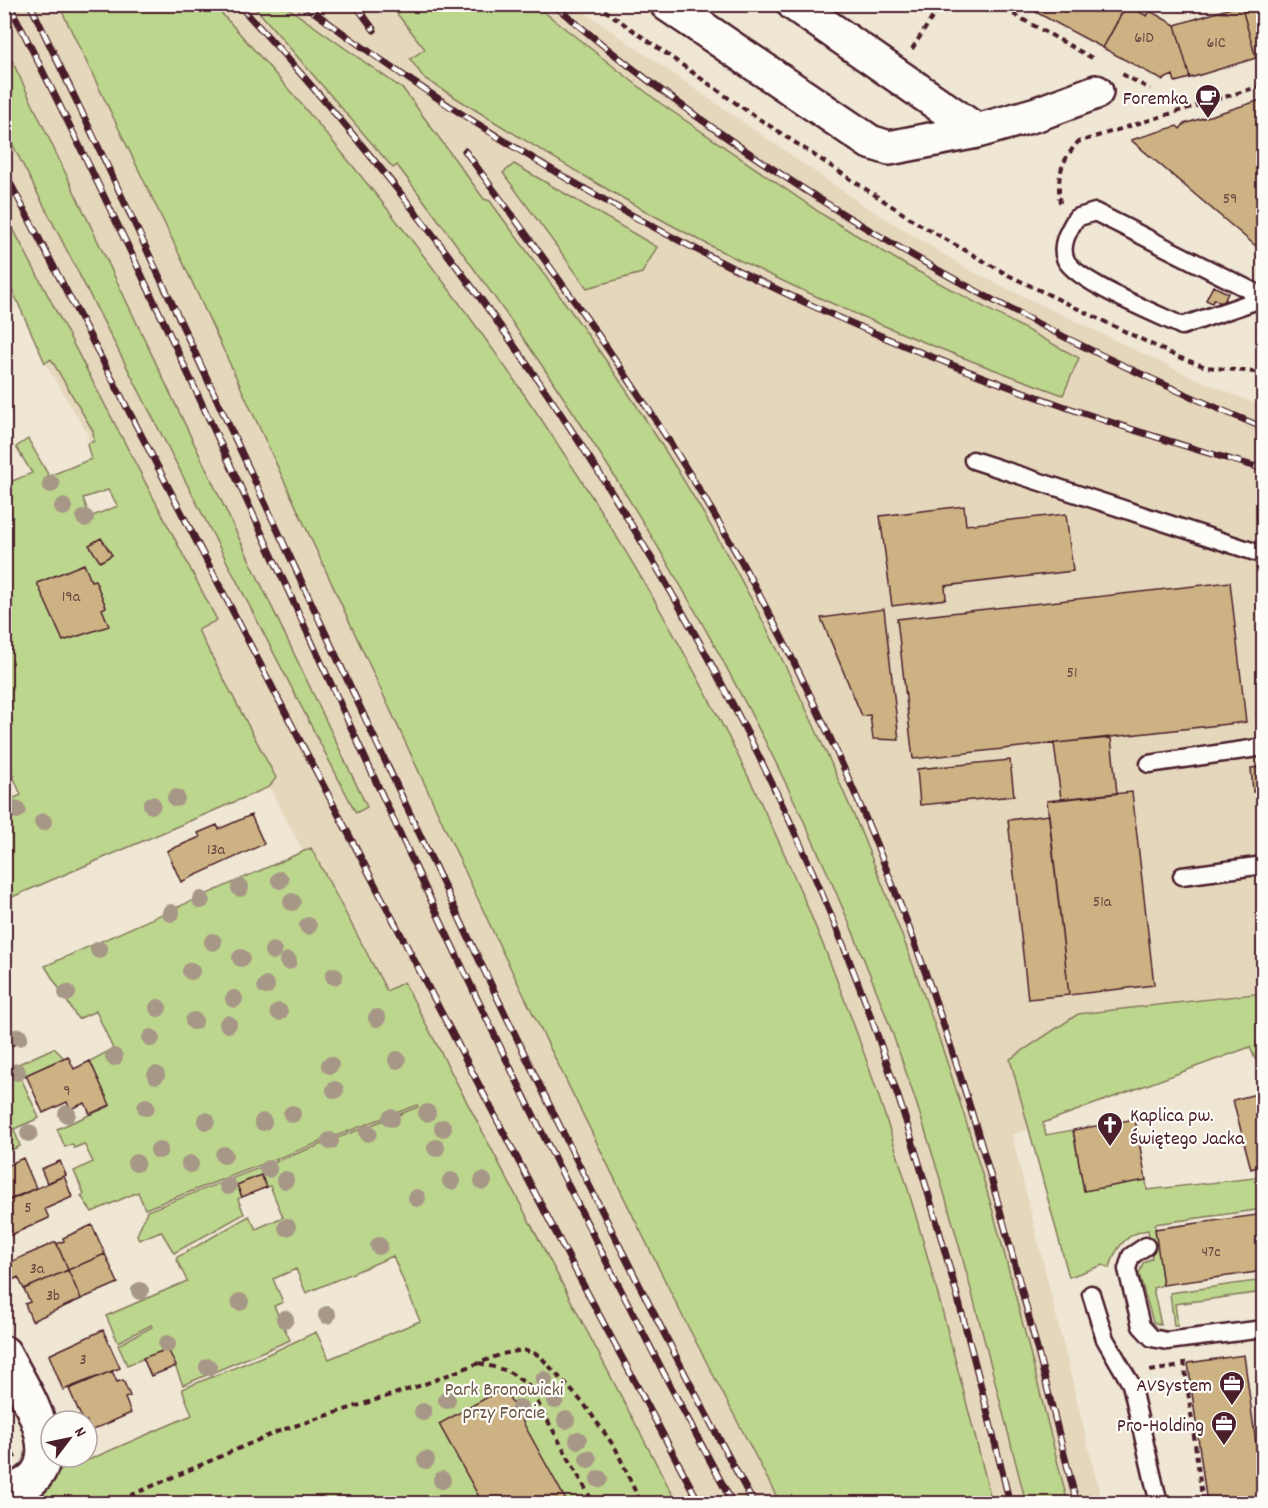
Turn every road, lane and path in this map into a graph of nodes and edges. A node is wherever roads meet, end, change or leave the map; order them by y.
1 (596, 4) edge
2 (667, 4) edge
3 (794, 4) edge
4 (941, 4) edge
5 (995, 4) edge
6 (895, 74) junction
7 (1103, 75) junction
8 (1263, 85) edge
9 (1150, 88) dead end
10 (977, 131) junction
11 (1070, 228) junction
12 (1263, 297) edge
13 (1263, 373) edge
14 (973, 460) dead end
15 (1263, 555) edge
16 (1263, 747) edge
17 (1149, 764) dead end
18 (1263, 865) edge
19 (1182, 876) dead end
20 (1146, 1246) dead end
21 (1091, 1294) dead end
22 (1263, 1329) edge
23 (1181, 1339) junction
24 (4, 1353) edge
25 (479, 1363) junction
26 (1185, 1365) junction
27 (1126, 1375) junction
28 (4, 1494) edge
29 (111, 1503) edge
30 (594, 1503) edge
31 (641, 1503) edge
32 (1159, 1503) edge
33 (1203, 1503) edge

1 - 13 path
2 - 10 street
3 - 6 street
4 - 6 path
5 - 7 path
6 - 10 street
7 - 9 path
7 - 10 street
8 - 11 path
11 - 12 lane
11 - 12 lane
14 - 15 lane
16 - 17 lane
18 - 19 lane
20 - 23 lane
21 - 27 lane
22 - 23 lane
23 - 26 path
24 - 28 street
25 - 29 path
25 - 30 path
25 - 31 path
26 - 27 path
26 - 33 path
27 - 32 lane

